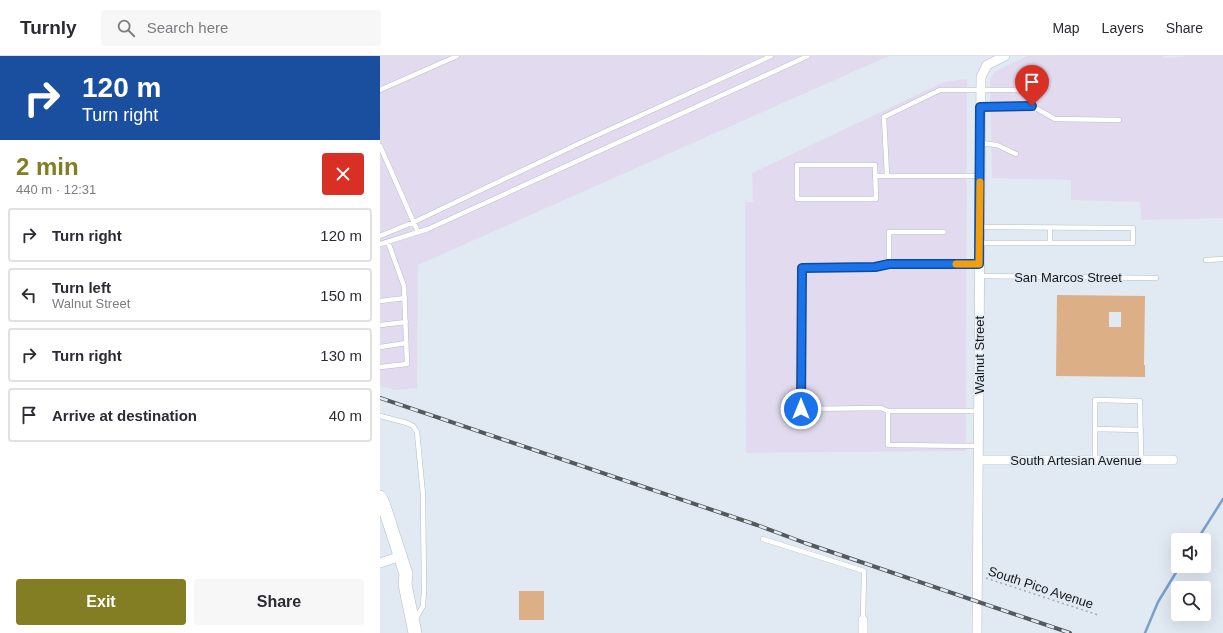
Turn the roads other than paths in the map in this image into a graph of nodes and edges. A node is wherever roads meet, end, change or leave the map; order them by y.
1 (457, 56) edge
2 (771, 56) edge
3 (808, 56) edge
4 (1005, 56) edge
5 (380, 90) edge
6 (981, 90) junction
7 (1026, 90) dead end
8 (980, 107) junction
9 (1119, 120) dead end
10 (980, 143) junction
11 (380, 146) edge
12 (1016, 154) dead end
13 (876, 176) junction
14 (887, 176) junction
15 (980, 176) junction
16 (414, 222) junction
17 (980, 227) junction
18 (1050, 228) junction
19 (418, 232) junction
20 (944, 232) dead end
21 (380, 236) edge
22 (388, 242) junction
23 (980, 243) junction
24 (1050, 243) junction
25 (380, 244) edge
26 (1223, 259) edge
27 (1206, 260) dead end
28 (889, 264) junction
29 (979, 264) junction
30 (979, 276) junction
31 (1156, 278) dead end
32 (405, 298) junction
33 (380, 301) edge
34 (406, 322) junction
35 (380, 325) edge
36 (406, 343) junction
37 (380, 346) edge
38 (380, 367) edge
39 (888, 411) junction
40 (978, 411) junction
41 (380, 416) edge
42 (1095, 429) junction
43 (1141, 430) junction
44 (978, 446) junction
45 (978, 460) junction
46 (1095, 460) junction
47 (1141, 460) junction
48 (1173, 460) dead end
49 (380, 498) edge
50 (380, 514) edge
51 (763, 539) dead end
52 (395, 558) junction
53 (380, 563) edge
54 (405, 584) junction
55 (863, 620) joint
56 (414, 628) edge
57 (863, 633) edge
58 (977, 633) edge

1 - 5 lane
2 - 16 lane
3 - 19 lane
4 - 6 street, Walnut Street
6 - 7 lane
6 - 8 street, Walnut Street
6 - 14 lane
8 - 9 lane
8 - 10 street, Walnut Street
10 - 12 lane
10 - 15 street, Walnut Street
11 - 16 lane
13 - 13 lane
13 - 14 lane
14 - 15 lane
15 - 17 street, Walnut Street
16 - 19 lane
16 - 21 lane
17 - 18 lane
17 - 23 street, Walnut Street
18 - 24 lane
18 - 24 lane
19 - 22 lane
20 - 28 lane
22 - 25 lane
22 - 32 lane
23 - 24 lane
23 - 29 street, Walnut Street
26 - 27 lane
28 - 29 lane
28 - 39 lane
29 - 30 street, Walnut Street
30 - 31 lane, San Marcos Street
30 - 40 street, Walnut Street
32 - 33 lane
32 - 34 lane
34 - 35 lane
34 - 36 lane
36 - 37 lane
36 - 38 lane
39 - 40 lane
39 - 44 lane
40 - 44 street, Walnut Street
41 - 56 lane
42 - 43 lane
42 - 43 lane
42 - 46 lane
43 - 47 lane
44 - 45 street, Walnut Street
45 - 46 street, South Artesian Avenue
45 - 58 street, Walnut Street
46 - 47 street, South Artesian Avenue
47 - 48 street, South Artesian Avenue
49 - 54 main road
50 - 52 main road
51 - 55 lane
52 - 53 street
52 - 54 main road
54 - 56 main road
55 - 57 street

